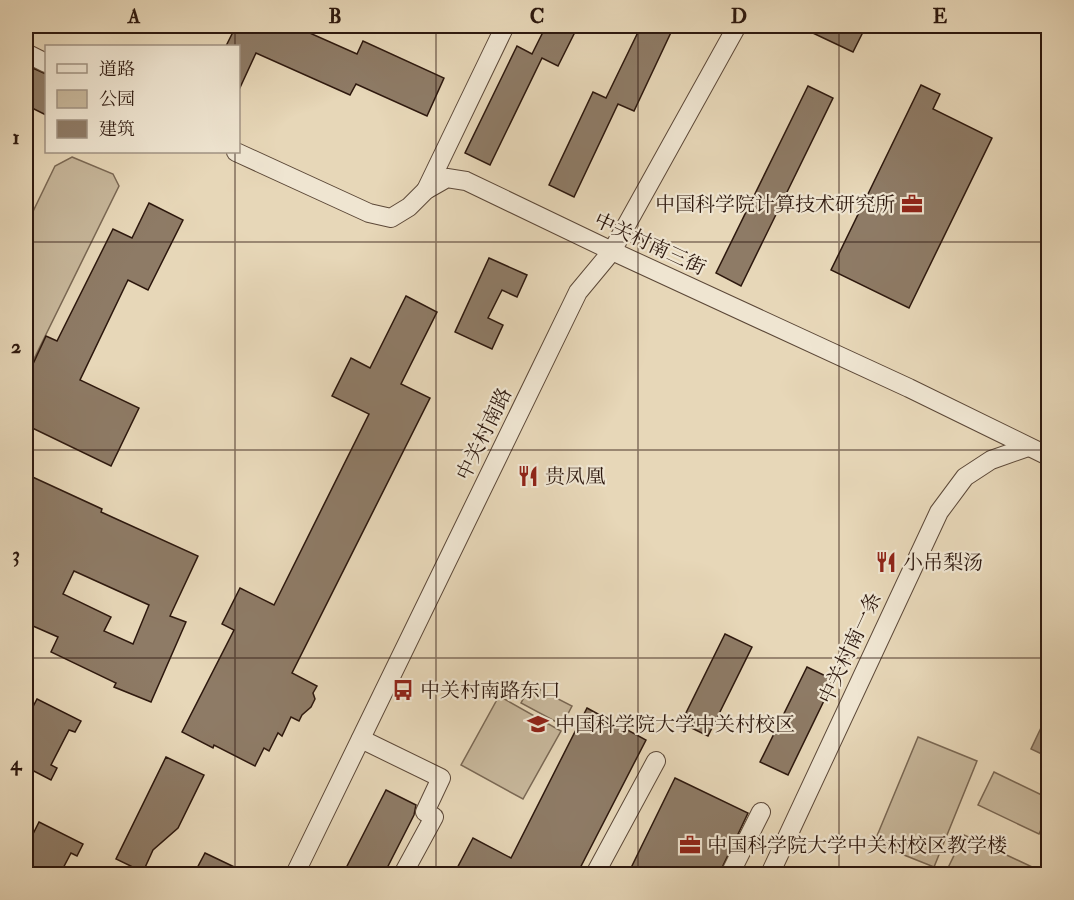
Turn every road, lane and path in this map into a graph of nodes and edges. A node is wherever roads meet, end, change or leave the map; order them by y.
1 (505, 26) edge
2 (736, 26) edge
3 (26, 53) edge
4 (45, 62) edge
5 (239, 153) edge
6 (426, 190) junction
7 (612, 251) junction
8 (1028, 447) junction
9 (1048, 456) edge
10 (361, 739) junction
11 (656, 761) dead end
12 (760, 812) dead end
13 (295, 874) edge
14 (404, 874) edge
15 (595, 874) edge
16 (730, 874) edge
17 (770, 874) edge

1 - 6 street
2 - 7 street, 中关村南路
3 - 4 street
5 - 6 street, 中关村南三街
6 - 7 street, 中关村南三街
7 - 8 street, 中关村南三街
7 - 10 street, 中关村南路
8 - 9 street, 中关村南三街
8 - 17 street, 中关村南一条
10 - 13 street, 中关村南路
10 - 14 street
11 - 15 street
12 - 16 street

